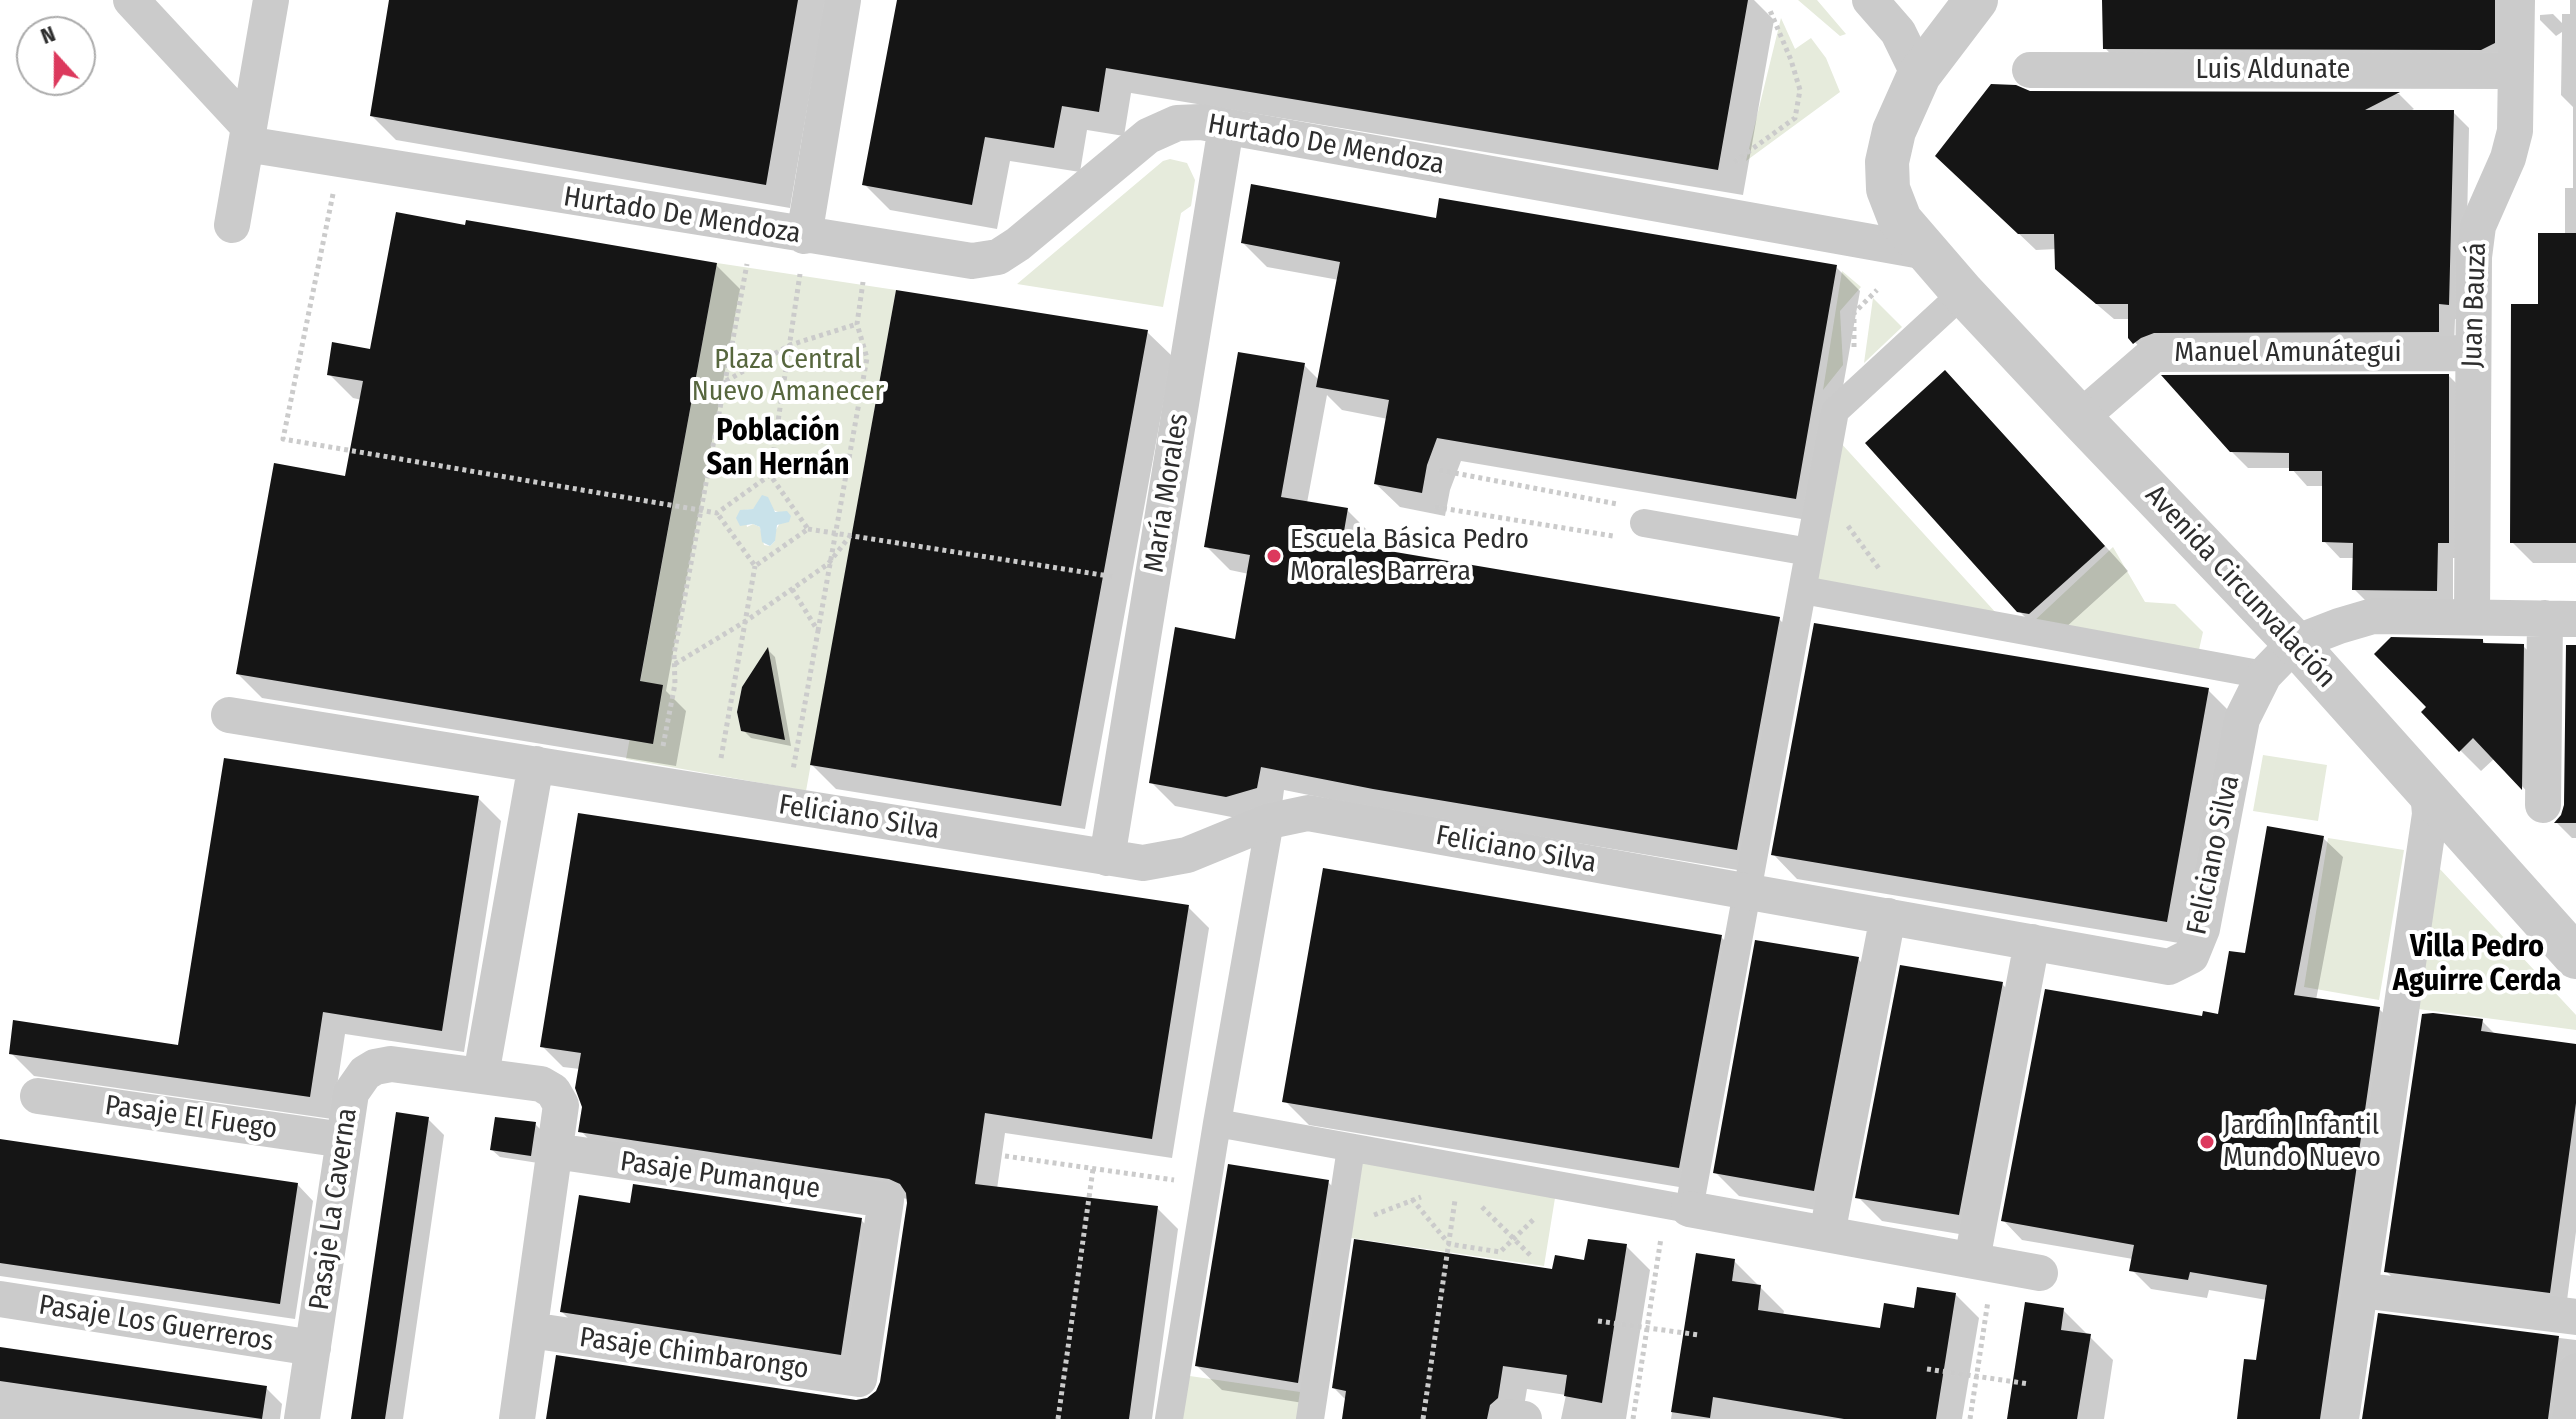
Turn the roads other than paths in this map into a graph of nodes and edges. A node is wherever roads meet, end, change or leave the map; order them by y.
1 (131, 0) edge
2 (271, 0) edge
3 (843, 0) edge
4 (1870, 0) edge
5 (1976, 0) edge
6 (2517, 0) edge
7 (2030, 70) dead end
8 (2516, 71) junction
9 (1919, 75) junction
10 (1226, 127) junction
11 (247, 136) junction
12 (232, 225) dead end
13 (804, 236) junction
14 (1913, 236) junction
15 (1963, 293) junction
16 (2473, 353) junction
17 (2080, 418) junction
18 (1644, 523) road end
19 (1809, 552) junction
20 (1803, 590) junction
21 (2472, 617) junction
22 (2561, 619) edge
23 (2295, 643) junction
24 (2264, 675) junction
25 (229, 715) dead end
26 (536, 764) junction
27 (2428, 791) junction
28 (2543, 805) dead end
29 (1270, 821) junction
30 (1107, 858) junction
31 (1748, 891) junction
32 (1888, 916) junction
33 (2032, 942) junction
34 (2576, 957) edge
35 (481, 1075) junction
36 (38, 1096) dead end
37 (1217, 1123) junction
38 (344, 1140) junction
39 (555, 1151) junction
40 (1350, 1156) junction
41 (1678, 1207) junction
42 (1827, 1234) junction
43 (1972, 1260) junction
44 (2040, 1273) dead end
45 (2360, 1290) junction
46 (0, 1299) edge
47 (2576, 1317) edge
48 (530, 1330) junction
49 (313, 1348) junction
50 (2576, 1371) edge
51 (859, 1379) joint
52 (302, 1419) edge
53 (517, 1419) edge
54 (1169, 1419) edge
55 (1310, 1419) edge
56 (2341, 1419) edge
57 (2570, 1419) edge

1 - 11 street
2 - 11 street
3 - 13 street
4 - 9 street
5 - 9 street
6 - 8 street, Juan Bauzá
7 - 8 street, Luis Aldunate
8 - 16 street, Juan Bauzá
9 - 14 street
10 - 13 street, Hurtado De Mendoza
10 - 14 street, Hurtado De Mendoza
10 - 30 street, María Morales
11 - 12 street
11 - 13 street, Hurtado De Mendoza
14 - 15 street, Avenida Circunvalación
15 - 17 street, Avenida Circunvalación
15 - 19 street
16 - 17 street, Manuel Amunátegui
16 - 21 street, Juan Bauzá
17 - 23 street, Avenida Circunvalación
18 - 19 street
19 - 20 street
20 - 24 street
20 - 31 street
21 - 22 street, Feliciano Silva
21 - 23 street, Feliciano Silva
22 - 28 street
23 - 24 street, Feliciano Silva
23 - 27 street, Avenida Circunvalación
24 - 33 street, Feliciano Silva
25 - 26 street, Feliciano Silva
26 - 30 street, Feliciano Silva
26 - 35 street
27 - 34 street, Avenida Circunvalación
27 - 45 street
29 - 30 street, Feliciano Silva
29 - 31 street, Feliciano Silva
29 - 37 street
31 - 32 street, Feliciano Silva
31 - 41 street
32 - 33 street, Feliciano Silva
32 - 42 street
33 - 43 street
35 - 38 street, Pasaje La Caverna
35 - 39 street
36 - 38 street, Pasaje El Fuego
37 - 40 street
37 - 54 street
38 - 49 street, Pasaje La Caverna
39 - 48 street
39 - 51 street, Pasaje Pumanque
40 - 41 street
40 - 55 street
41 - 42 street
42 - 43 street
43 - 44 street
45 - 47 street
45 - 56 street
46 - 49 street, Pasaje Los Guerreros
48 - 51 street, Pasaje Chimbarongo
48 - 53 street
49 - 52 street, Pasaje La Caverna
50 - 57 street

